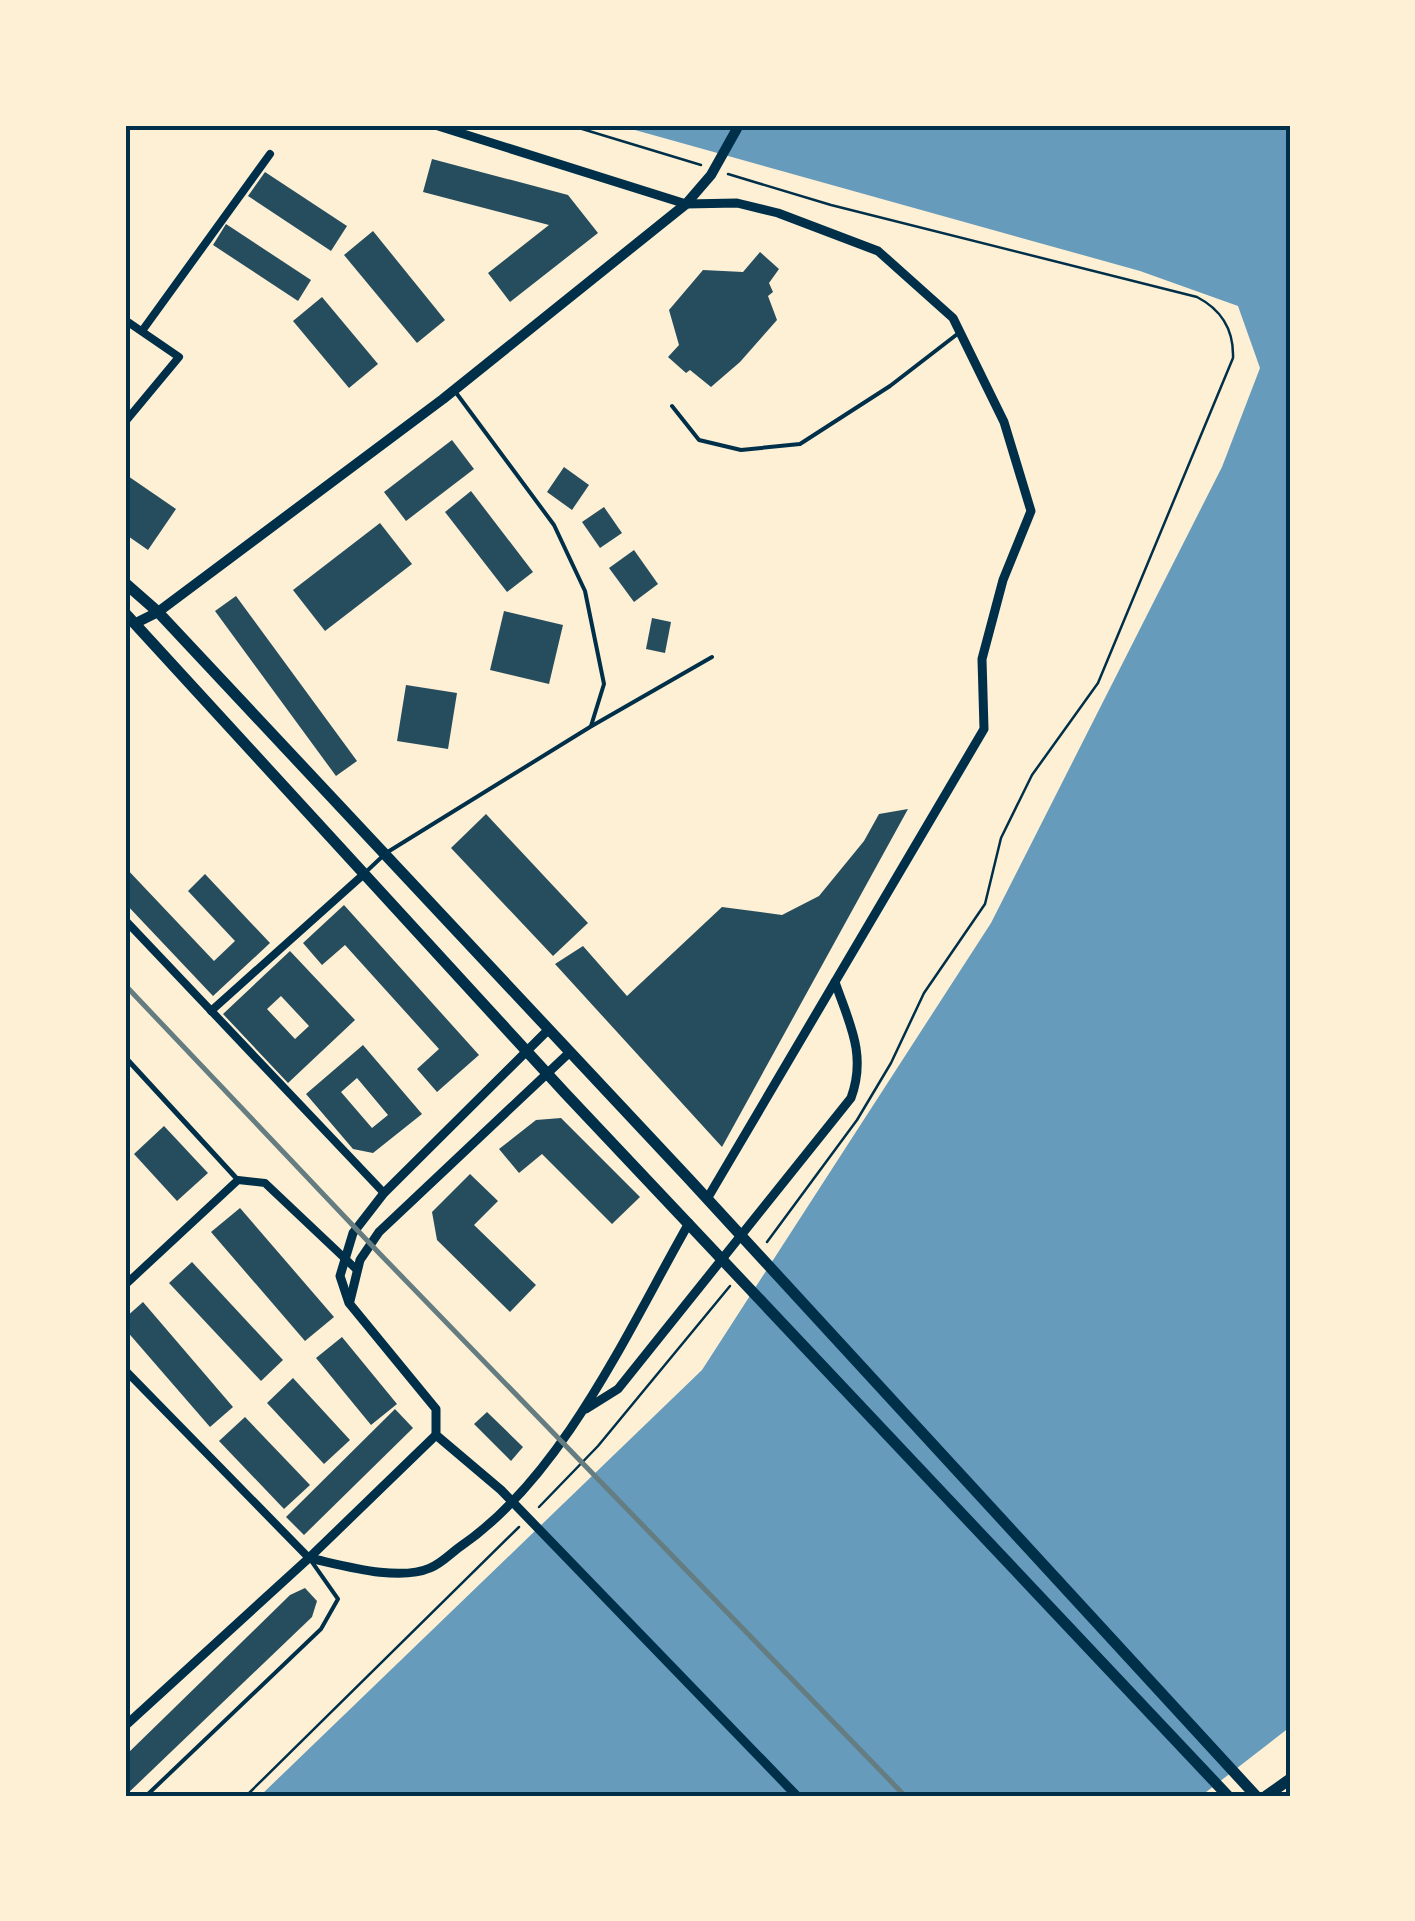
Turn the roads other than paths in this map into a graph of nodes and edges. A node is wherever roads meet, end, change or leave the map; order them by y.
1 (435, 125) edge
2 (738, 125) edge
3 (270, 154) dead end
4 (686, 204) junction
5 (125, 320) edge
6 (142, 332) junction
7 (960, 332) junction
8 (454, 390) junction
9 (672, 406) dead end
10 (125, 422) edge
11 (125, 583) edge
12 (158, 612) junction
13 (125, 614) edge
14 (136, 623) junction
15 (125, 632) edge
16 (712, 657) dead end
17 (590, 727) junction
18 (386, 853) junction
19 (364, 874) junction
20 (125, 920) edge
21 (835, 982) junction
22 (211, 1011) junction
23 (549, 1029) junction
24 (527, 1050) junction
25 (570, 1052) junction
26 (125, 1057) edge
27 (547, 1073) junction
28 (238, 1180) junction
29 (384, 1193) junction
30 (707, 1198) junction
31 (688, 1224) junction
32 (344, 1260) junction
33 (356, 1270) junction
34 (125, 1284) edge
35 (349, 1303) junction
36 (125, 1370) edge
37 (584, 1410) junction
38 (436, 1435) junction
39 (309, 1558) junction
40 (125, 1726) edge
41 (1290, 1779) edge
42 (146, 1796) edge
43 (796, 1796) edge
44 (1228, 1796) edge
45 (1256, 1796) edge
46 (1266, 1796) edge

1 - 4 street
2 - 4 main road
3 - 6 street
4 - 7 street
4 - 8 main road
5 - 6 street
6 - 10 street
7 - 9 lane
7 - 21 street
8 - 12 main road
8 - 17 lane
11 - 12 main road
12 - 14 main road
12 - 18 main road
13 - 14 main road
14 - 15 street
14 - 19 main road
16 - 17 lane
17 - 18 lane
18 - 19 lane
18 - 23 main road
19 - 22 street
19 - 24 main road
20 - 22 street
21 - 30 street
21 - 37 street
22 - 29 street
23 - 24 street
23 - 25 main road
24 - 27 main road
24 - 29 street
25 - 27 street
25 - 30 main road
26 - 28 street
27 - 31 main road
27 - 33 street
28 - 32 street
28 - 34 street
29 - 32 street
30 - 45 main road
31 - 37 street
31 - 44 main road
32 - 33 street
32 - 35 street
33 - 35 street
35 - 38 street
36 - 39 street
37 - 39 street
38 - 39 street
38 - 43 street
39 - 40 street
39 - 42 lane
41 - 46 main road

